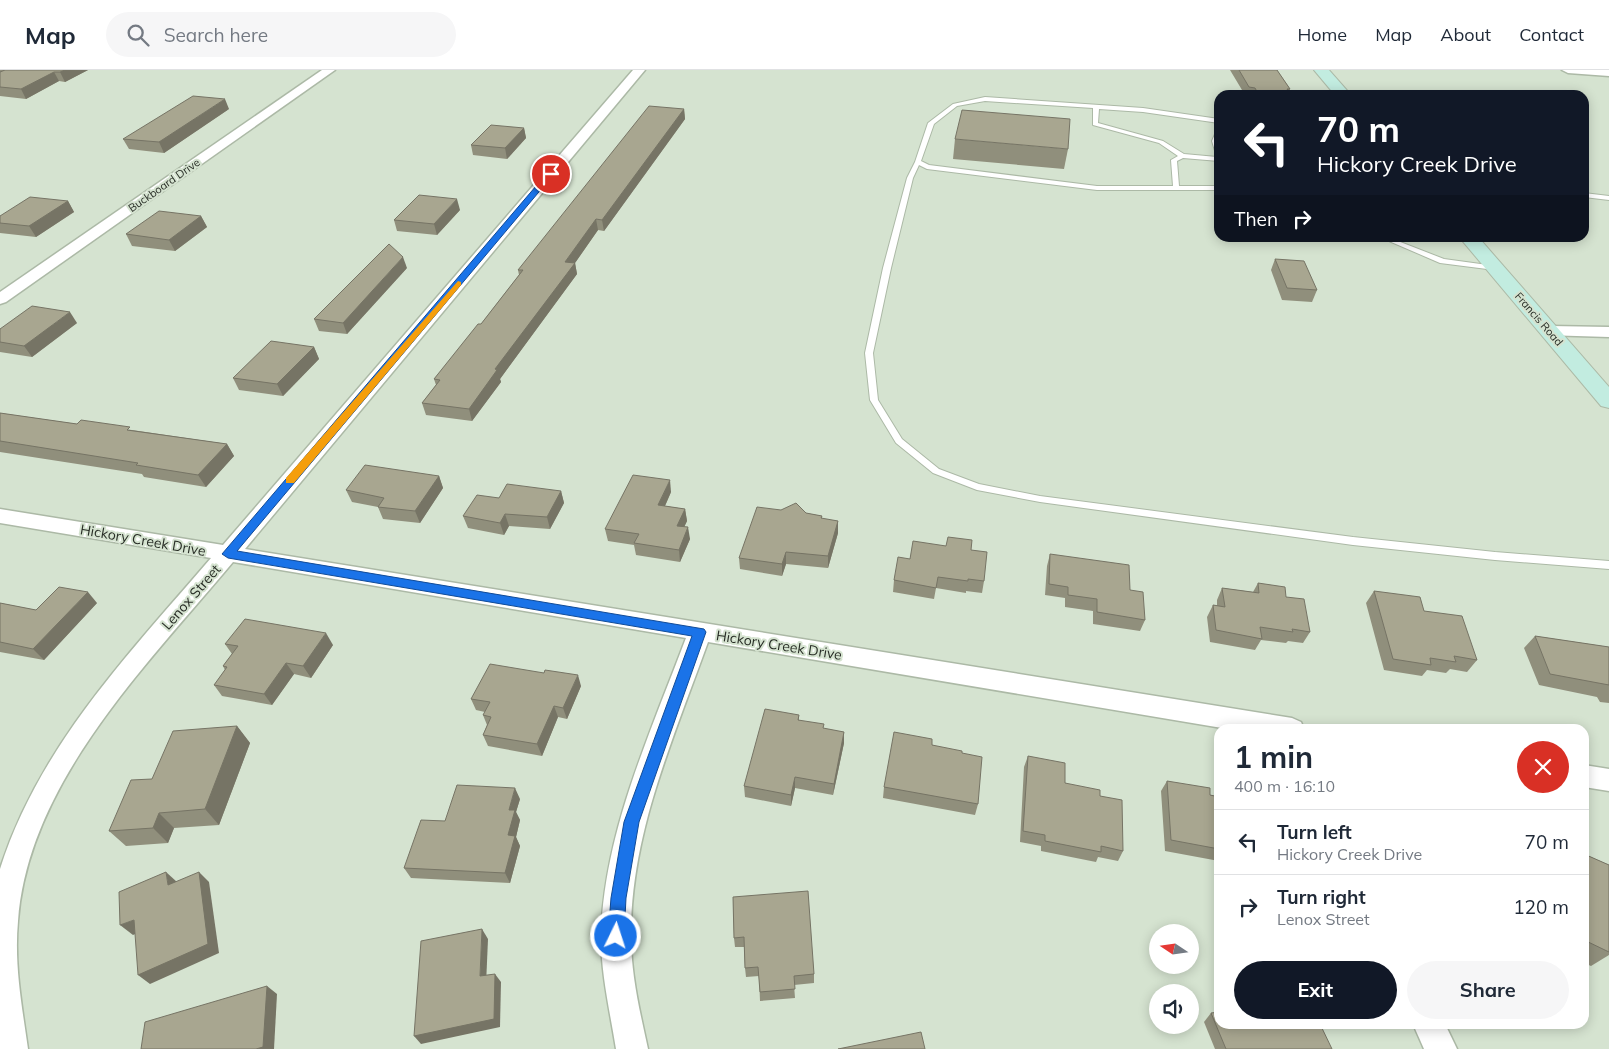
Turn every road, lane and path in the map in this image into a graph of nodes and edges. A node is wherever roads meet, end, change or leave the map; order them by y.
1 (328, 70) edge
2 (639, 70) edge
3 (1321, 70) edge
4 (1568, 70) edge
5 (1609, 73) edge
6 (1339, 90) edge
7 (1096, 106) junction
8 (1214, 120) edge
9 (1182, 156) junction
10 (1214, 158) edge
11 (918, 162) junction
12 (1176, 188) junction
13 (1214, 188) edge
14 (1589, 196) edge
15 (1609, 198) edge
16 (1394, 242) edge
17 (1472, 242) edge
18 (1495, 268) junction
19 (0, 299) edge
20 (1550, 331) junction
21 (1609, 332) edge
22 (1609, 401) edge
23 (0, 516) edge
24 (228, 554) junction
25 (1609, 564) edge
26 (700, 632) junction
27 (1261, 724) edge
28 (1589, 777) edge
29 (1609, 780) edge
30 (1431, 1029) edge
31 (12, 1049) edge
32 (632, 1049) edge
33 (1441, 1049) edge

1 - 19 street, Buckboard Drive
2 - 24 street, Lenox Street
3 - 6 street
4 - 5 street
7 - 8 lane
7 - 9 lane
7 - 11 lane
9 - 10 lane
9 - 12 lane
11 - 12 lane
11 - 25 lane
12 - 13 lane
14 - 15 lane
16 - 18 lane
17 - 18 street, Francis Road
18 - 20 street, Francis Road
20 - 21 street
20 - 22 street, Francis Road
23 - 24 street, Hickory Creek Drive
24 - 26 street, Hickory Creek Drive
24 - 31 street, Lenox Street
26 - 27 street, Hickory Creek Drive
26 - 32 street
28 - 29 street
30 - 33 street

